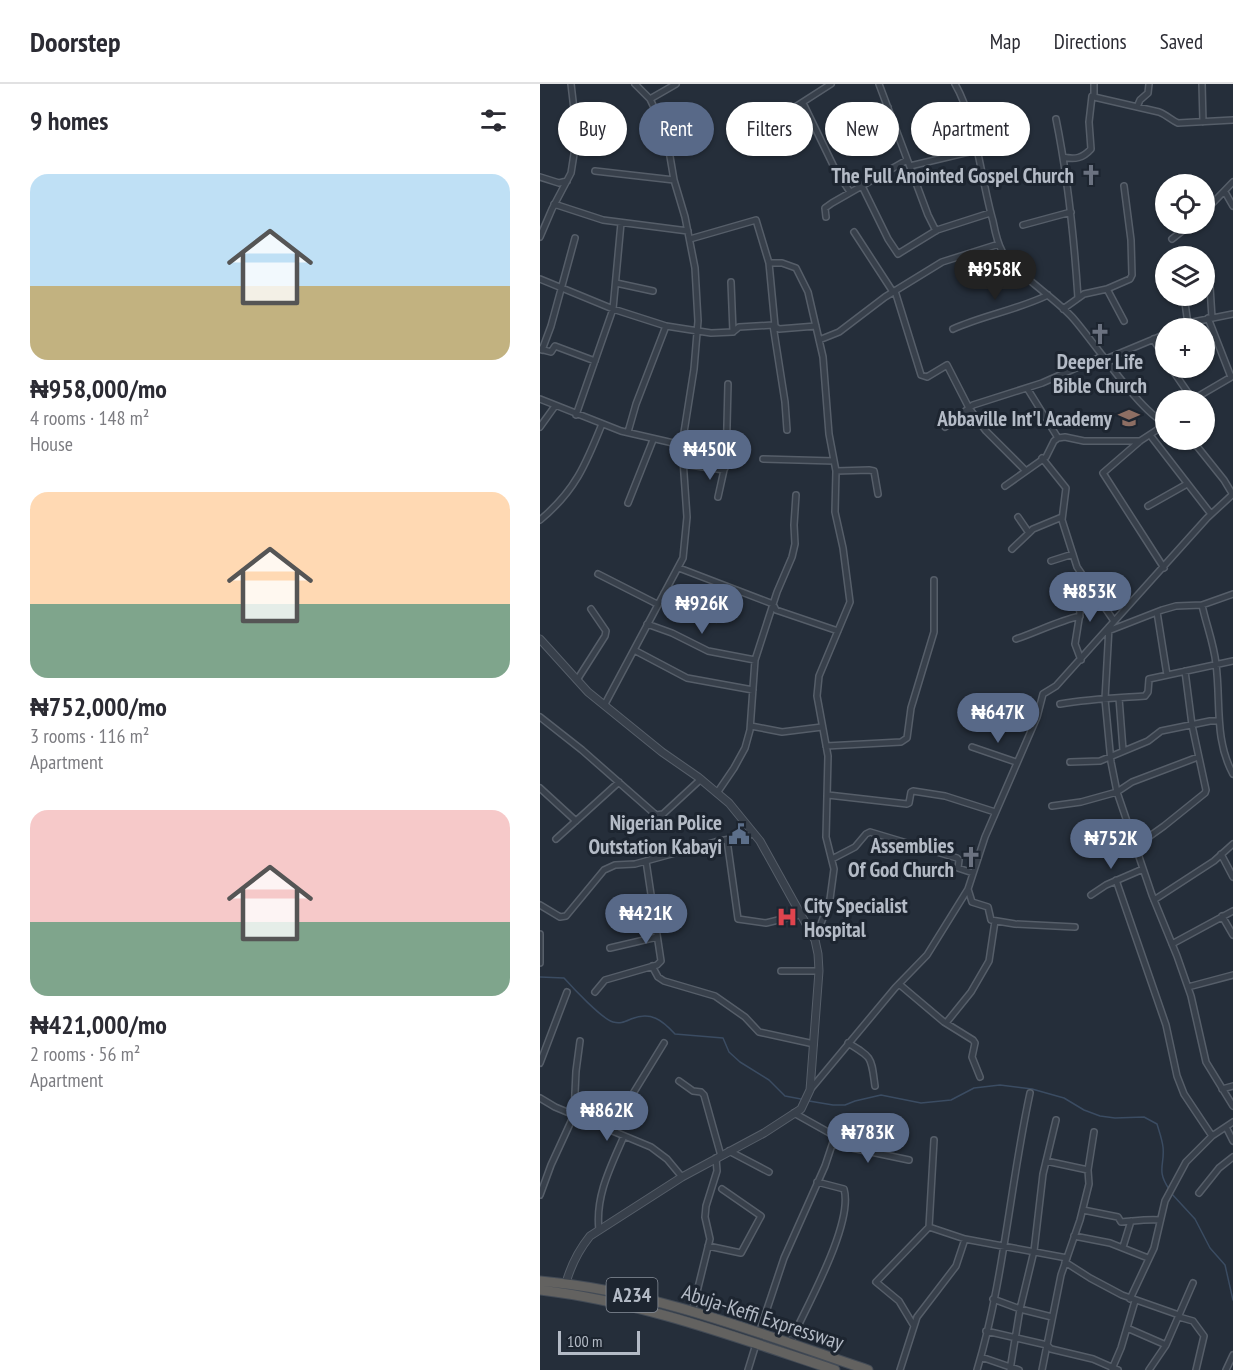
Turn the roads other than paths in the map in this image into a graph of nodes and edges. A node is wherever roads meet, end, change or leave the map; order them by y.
1 (571, 84) edge
2 (635, 84) edge
3 (676, 84) edge
4 (831, 84) edge
5 (879, 84) edge
6 (955, 84) edge
7 (1094, 84) edge
8 (1149, 84) edge
9 (1202, 84) edge
10 (1094, 95) junction
11 (1146, 95) junction
12 (650, 99) junction
13 (803, 102) edge
14 (886, 102) edge
15 (964, 102) edge
16 (1137, 107) junction
17 (1149, 110) junction
18 (1056, 119) dead end
19 (1233, 120) edge
20 (1203, 122) junction
21 (813, 123) edge
22 (899, 136) edge
23 (946, 156) edge
24 (978, 156) edge
25 (1064, 157) junction
26 (909, 163) junction
27 (595, 171) dead end
28 (540, 177) edge
29 (675, 180) junction
30 (567, 181) junction
31 (1233, 182) edge
32 (862, 186) junction
33 (1124, 186) dead end
34 (850, 192) junction
35 (1225, 192) junction
36 (1215, 202) edge
37 (554, 204) junction
38 (1233, 206) edge
39 (1071, 212) junction
40 (990, 213) junction
41 (825, 217) dead end
42 (621, 223) junction
43 (1023, 225) dead end
44 (688, 231) junction
45 (936, 231) junction
46 (854, 232) dead end
47 (1178, 234) edge
48 (540, 237) edge
49 (575, 238) dead end
50 (690, 239) junction
51 (1172, 239) dead end
52 (999, 244) junction
53 (769, 263) junction
54 (540, 279) edge
55 (731, 282) dead end
56 (616, 283) junction
57 (561, 288) junction
58 (1107, 289) junction
59 (653, 291) dead end
60 (894, 292) junction
61 (1048, 295) junction
62 (1078, 298) junction
63 (1210, 306) edge
64 (613, 309) junction
65 (1063, 309) junction
66 (1233, 314) edge
67 (1210, 318) joint
68 (1124, 321) dead end
69 (666, 326) junction
70 (774, 326) junction
71 (816, 326) junction
72 (953, 329) dead end
73 (698, 330) junction
74 (1215, 331) edge
75 (733, 332) junction
76 (1153, 339) joint
77 (819, 340) junction
78 (1155, 342) edge
79 (541, 349) edge
80 (1105, 358) junction
81 (595, 361) junction
82 (1232, 376) edge
83 (728, 384) dead end
84 (1027, 388) junction
85 (1209, 390) edge
86 (540, 399) edge
87 (555, 406) junction
88 (969, 408) junction
89 (576, 415) junction
90 (1155, 417) edge
91 (602, 424) junction
92 (540, 427) edge
93 (945, 427) dead end
94 (787, 430) dead end
95 (628, 432) junction
96 (1155, 432) edge
97 (1150, 435) junction
98 (1059, 438) junction
99 (653, 440) junction
100 (1140, 441) junction
101 (682, 446) junction
102 (1200, 450) edge
103 (1042, 458) junction
104 (763, 459) dead end
105 (834, 460) junction
106 (683, 464) junction
107 (724, 470) junction
108 (836, 471) junction
109 (1026, 471) junction
110 (1187, 484) junction
111 (1005, 486) dead end
112 (878, 494) dead end
113 (1233, 494) edge
114 (796, 495) dead end
115 (718, 497) dead end
116 (628, 503) dead end
117 (1148, 506) dead end
118 (1211, 514) junction
119 (1062, 517) junction
120 (1018, 518) dead end
121 (540, 520) edge
122 (1029, 533) junction
123 (1012, 549) dead end
124 (1073, 554) junction
125 (1051, 561) dead end
126 (679, 568) junction
127 (1164, 568) junction
128 (598, 574) dead end
129 (934, 580) dead end
130 (1086, 581) junction
131 (664, 593) junction
132 (1233, 594) edge
133 (657, 604) junction
134 (773, 604) junction
135 (1202, 605) junction
136 (591, 609) dead end
137 (1157, 612) junction
138 (1080, 616) junction
139 (716, 619) dead end
140 (1114, 621) junction
141 (647, 624) junction
142 (1109, 629) junction
143 (838, 631) junction
144 (540, 639) edge
145 (1016, 639) dead end
146 (634, 650) junction
147 (755, 660) junction
148 (1081, 660) junction
149 (1233, 661) edge
150 (1216, 664) junction
151 (1185, 671) junction
152 (1167, 675) junction
153 (577, 680) junction
154 (753, 690) junction
155 (1119, 698) junction
156 (1105, 699) junction
157 (604, 704) junction
158 (1060, 704) dead end
159 (540, 717) edge
160 (1218, 721) junction
161 (1192, 725) junction
162 (751, 726) junction
163 (822, 727) junction
164 (826, 746) junction
165 (972, 747) dead end
166 (1124, 750) junction
167 (1111, 756) junction
168 (1198, 757) junction
169 (1016, 762) junction
170 (1070, 762) dead end
171 (1233, 774) edge
172 (701, 779) junction
173 (619, 782) junction
174 (540, 788) edge
175 (1117, 792) junction
176 (717, 793) junction
177 (828, 795) junction
178 (1052, 806) dead end
179 (995, 812) junction
180 (576, 821) junction
181 (754, 834) junction
182 (556, 838) dead end
183 (727, 840) junction
184 (1233, 844) edge
185 (1136, 846) junction
186 (1221, 854) junction
187 (832, 859) junction
188 (646, 861) junction
189 (1143, 868) junction
190 (973, 873) junction
191 (1233, 877) edge
192 (1116, 880) junction
193 (968, 889) junction
194 (1091, 895) dead end
195 (1154, 900) junction
196 (540, 905) edge
197 (1233, 911) edge
198 (799, 915) junction
199 (1222, 916) junction
200 (995, 921) junction
201 (1075, 927) dead end
202 (540, 934) edge
203 (1233, 935) edge
204 (657, 937) junction
205 (814, 940) junction
206 (1172, 944) junction
207 (610, 948) dead end
208 (540, 963) edge
209 (652, 966) junction
210 (781, 971) dead end
211 (819, 971) junction
212 (1233, 975) edge
213 (899, 984) junction
214 (1188, 987) junction
215 (567, 992) dead end
216 (595, 992) dead end
217 (946, 1023) junction
218 (580, 1041) dead end
219 (664, 1043) dead end
220 (848, 1043) junction
221 (814, 1044) junction
222 (540, 1063) edge
223 (980, 1077) dead end
224 (680, 1081) dead end
225 (875, 1086) dead end
226 (1233, 1086) edge
227 (1222, 1089) junction
228 (810, 1090) junction
229 (1030, 1093) dead end
230 (540, 1098) edge
231 (1233, 1106) edge
232 (794, 1113) junction
233 (574, 1115) junction
234 (1056, 1120) dead end
235 (1233, 1122) edge
236 (1226, 1127) junction
237 (615, 1132) junction
238 (1094, 1132) dead end
239 (624, 1136) junction
240 (1212, 1136) junction
241 (934, 1140) dead end
242 (1233, 1141) edge
243 (833, 1144) junction
244 (729, 1151) junction
245 (719, 1157) junction
246 (1233, 1157) edge
247 (909, 1160) dead end
248 (1046, 1161) junction
249 (1088, 1170) junction
250 (769, 1172) dead end
251 (682, 1177) junction
252 (818, 1182) junction
253 (722, 1189) dead end
254 (1199, 1193) dead end
255 (540, 1195) edge
256 (1083, 1210) junction
257 (1160, 1220) junction
258 (1131, 1221) junction
259 (929, 1227) junction
260 (599, 1230) junction
261 (1074, 1236) junction
262 (965, 1239) junction
263 (1005, 1245) junction
264 (708, 1246) junction
265 (1123, 1247) junction
266 (1034, 1251) junction
267 (1148, 1258) junction
268 (1066, 1260) junction
269 (540, 1281) edge
270 (566, 1283) junction
271 (1193, 1283) dead end
272 (540, 1290) edge
273 (993, 1299) junction
274 (1132, 1300) junction
275 (1020, 1309) junction
276 (692, 1312) junction
277 (1179, 1316) junction
278 (1052, 1317) junction
279 (914, 1326) junction
280 (1127, 1328) junction
281 (986, 1330) junction
282 (759, 1333) junction
283 (1015, 1336) junction
284 (789, 1343) junction
285 (756, 1344) junction
286 (1047, 1345) junction
287 (1166, 1345) junction
288 (1233, 1355) edge
289 (981, 1357) junction
290 (829, 1369) edge
291 (1011, 1369) edge
292 (1114, 1369) edge
293 (748, 1370) edge
294 (868, 1370) edge
295 (900, 1370) edge
296 (977, 1370) edge
297 (1019, 1370) edge
298 (1042, 1370) edge
299 (1149, 1370) edge
300 (1196, 1370) edge
301 (1226, 1370) edge

1 - 30 street
2 - 12 street
3 - 12 street
4 - 13 street
5 - 14 street
6 - 15 street
7 - 10 street
8 - 11 street
9 - 20 street
10 - 16 street
10 - 25 street
11 - 16 street
11 - 17 street
12 - 29 street
16 - 17 street
17 - 20 street
18 - 25 street
19 - 20 street
21 - 34 street
22 - 26 street
23 - 26 street
24 - 40 street
25 - 39 street
26 - 32 street
26 - 45 street
27 - 29 street
28 - 30 street
29 - 44 street
30 - 37 street
31 - 35 street
32 - 34 street
32 - 45 street
33 - 58 street
34 - 41 street
35 - 36 street
35 - 38 street
37 - 42 street
37 - 48 street
39 - 43 street
39 - 62 street
40 - 45 street
40 - 52 street
42 - 44 street
42 - 56 street
44 - 50 street
46 - 60 street
47 - 51 street
49 - 57 street
50 - 53 street
50 - 73 street
52 - 60 street
52 - 61 street
53 - 70 street
53 - 71 street
54 - 57 street
55 - 75 street
56 - 59 street
56 - 64 street
57 - 64 street
57 - 79 street
58 - 62 street
58 - 68 street
60 - 77 street
60 - 88 street
61 - 65 street
61 - 72 street
62 - 65 street
63 - 67 street
64 - 69 street
64 - 81 street
65 - 80 street
66 - 67 street
69 - 73 street
69 - 95 street
70 - 71 street
70 - 75 street
70 - 94 street
71 - 77 street
73 - 75 street
73 - 101 street
74 - 82 street
76 - 78 street
76 - 80 street
77 - 105 street
79 - 81 street
80 - 84 street
80 - 90 street
81 - 89 street
82 - 85 street
83 - 107 street
84 - 88 street
84 - 98 street
86 - 87 street
87 - 89 street
87 - 92 street
88 - 93 street
88 - 109 street
89 - 91 street
91 - 95 street
91 - 121 street
95 - 99 street
96 - 97 street
97 - 100 street
97 - 110 street
98 - 100 street
98 - 103 street
99 - 101 street
99 - 116 street
100 - 127 street
101 - 106 street
102 - 113 street
103 - 109 street
103 - 119 street
104 - 105 street
105 - 108 street
106 - 107 street
106 - 126 street
107 - 115 street
108 - 112 street
108 - 143 street
109 - 111 street
110 - 117 street
110 - 118 street
113 - 118 street
114 - 134 street
118 - 127 street
119 - 122 street
119 - 124 street
120 - 122 street
122 - 123 street
124 - 125 street
124 - 130 street
126 - 131 street
126 - 134 street
127 - 140 street
128 - 133 street
129 - 164 street
130 - 138 street
130 - 140 street
131 - 133 street
131 - 139 street
132 - 135 street
133 - 141 street
134 - 143 street
134 - 147 street
135 - 137 street
135 - 150 street
136 - 153 street
137 - 142 street
137 - 152 street
138 - 145 street
138 - 148 street
140 - 142 street
141 - 146 street
141 - 147 street
142 - 148 street
142 - 156 street
143 - 163 street
144 - 153 street
146 - 154 street
146 - 157 street
147 - 154 street
148 - 169 street
149 - 150 street
150 - 151 street
150 - 160 street
151 - 152 street
151 - 161 street
152 - 155 street
153 - 157 street
154 - 162 street
155 - 156 street
155 - 166 street
156 - 158 street
156 - 167 street
157 - 172 street
159 - 173 street
160 - 161 street
160 - 171 street
161 - 166 street
161 - 168 street
162 - 163 street
162 - 176 street
163 - 164 street
164 - 177 street
165 - 169 street
166 - 167 street
167 - 170 street
167 - 175 street
168 - 175 street
168 - 185 street
169 - 179 street
172 - 173 street
172 - 176 street
173 - 180 street
174 - 180 street
175 - 178 street
175 - 185 street
176 - 181 street
177 - 179 street
177 - 187 street
179 - 190 street
180 - 182 street
181 - 183 street
181 - 198 street
183 - 188 street
183 - 198 street
184 - 186 street
185 - 189 street
186 - 191 street
186 - 195 street
187 - 190 street
187 - 205 street
188 - 196 street
188 - 204 street
189 - 192 street
189 - 195 street
190 - 193 street
192 - 194 street
192 - 240 street
193 - 200 street
193 - 213 street
195 - 206 street
197 - 199 street
198 - 205 street
199 - 203 street
199 - 206 street
200 - 201 street
200 - 217 street
202 - 208 street
204 - 207 street
204 - 209 street
205 - 211 street
206 - 214 street
209 - 216 street
209 - 221 street
210 - 211 street
211 - 221 street
212 - 214 street
213 - 217 street
213 - 220 street
214 - 227 street
215 - 222 street
217 - 223 street
218 - 233 street
219 - 237 street
220 - 225 street
220 - 228 street
221 - 228 street
224 - 245 street
226 - 227 street
227 - 231 street
228 - 232 street
229 - 263 street
230 - 233 street
232 - 243 street
232 - 244 street
233 - 237 street
233 - 255 street
234 - 248 street
235 - 236 street
236 - 240 street
236 - 242 street
237 - 239 street
238 - 249 street
239 - 251 street
239 - 260 street
240 - 257 street
241 - 259 street
243 - 247 street
243 - 252 street
244 - 245 street
244 - 250 street
245 - 251 street
245 - 264 street
246 - 254 street
248 - 249 street
248 - 266 street
249 - 256 street
251 - 260 street
252 - 282 street
252 - 284 street
253 - 264 street
256 - 258 street
256 - 261 street
257 - 258 street
257 - 267 street
258 - 265 street
259 - 262 street
259 - 279 street
260 - 270 street
261 - 265 street
261 - 268 street
262 - 263 street
262 - 279 street
263 - 266 street
263 - 273 street
264 - 276 street
265 - 267 street
266 - 268 street
266 - 275 street
267 - 274 street
268 - 274 street
268 - 278 street
269 - 270 highway, Abuja-Keffi Expressway / A234
270 - 276 highway, Abuja-Keffi Expressway / A234
271 - 277 street
272 - 285 highway, Abuja-Keffi Expressway / A234
273 - 275 street
273 - 281 street
274 - 277 street
274 - 280 street
275 - 278 street
275 - 283 street
276 - 282 highway, Abuja-Keffi Expressway / A234
277 - 287 street
277 - 300 street
278 - 286 street
279 - 295 street
280 - 287 street
280 - 292 street
281 - 283 street
281 - 289 street
282 - 284 highway, Abuja-Keffi Expressway / A234
283 - 286 street
283 - 291 street
284 - 294 highway, Abuja-Keffi Expressway / A234
285 - 290 highway, Abuja-Keffi Expressway / A234
285 - 293 street
286 - 292 street
286 - 298 street
287 - 299 street
288 - 301 street
289 - 291 street
289 - 296 street
291 - 297 street

